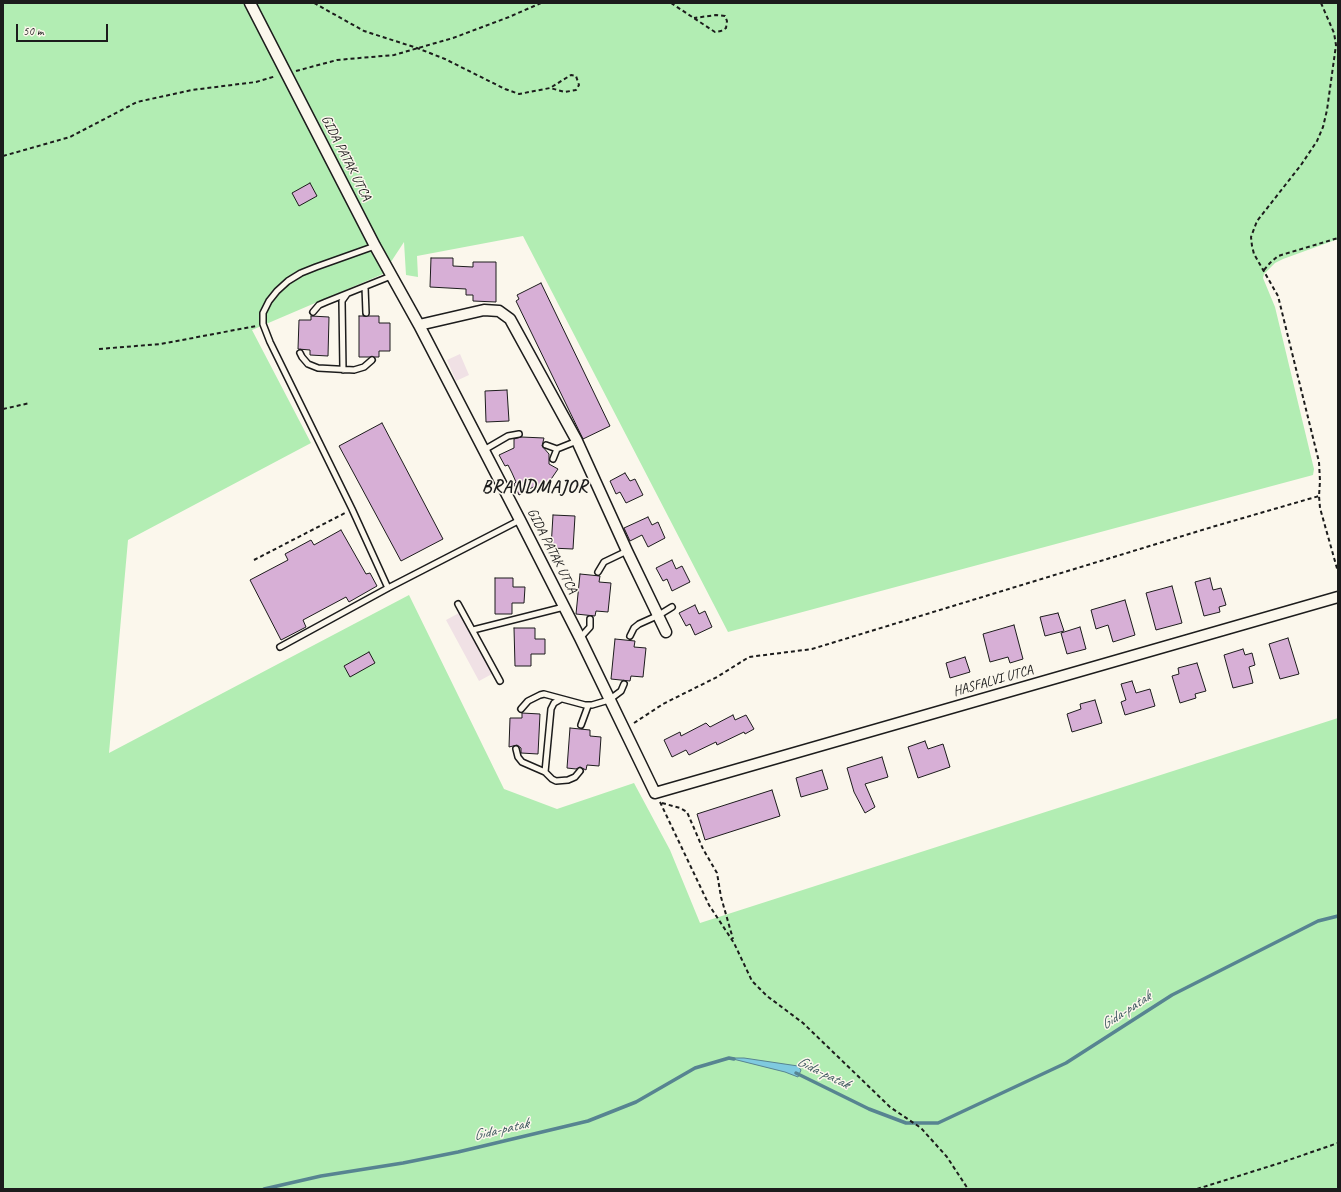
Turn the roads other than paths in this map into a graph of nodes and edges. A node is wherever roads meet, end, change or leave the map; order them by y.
1 (250, 3) edge
2 (374, 246) junction
3 (391, 276) junction
4 (366, 287) junction
5 (347, 294) junction
6 (313, 312) dead end
7 (366, 312) dead end
8 (419, 325) junction
9 (300, 353) dead end
10 (372, 360) dead end
11 (343, 370) junction
12 (519, 434) dead end
13 (577, 440) junction
14 (546, 445) dead end
15 (558, 449) junction
16 (484, 450) junction
17 (553, 459) dead end
18 (520, 520) junction
19 (627, 552) junction
20 (598, 572) dead end
21 (388, 588) junction
22 (1338, 597) edge
23 (458, 604) dead end
24 (564, 607) junction
25 (672, 607) dead end
26 (659, 615) junction
27 (590, 619) dead end
28 (473, 630) junction
29 (666, 632) dead end
30 (630, 636) dead end
31 (580, 638) junction
32 (280, 646) dead end
33 (500, 681) dead end
34 (624, 684) dead end
35 (561, 699) junction
36 (609, 700) junction
37 (588, 706) junction
38 (521, 710) dead end
39 (581, 725) dead end
40 (516, 749) dead end
41 (580, 771) dead end
42 (545, 772) junction
43 (655, 793) joint

1 - 2 street, GIDA PATAK UTCA
2 - 3 street, GIDA PATAK UTCA
2 - 21 lane
3 - 4 lane
3 - 8 street, GIDA PATAK UTCA
4 - 5 lane
4 - 7 lane
5 - 6 lane
5 - 11 lane
8 - 13 street
8 - 16 street, GIDA PATAK UTCA
9 - 11 lane
10 - 11 lane
12 - 16 lane
13 - 15 lane
13 - 19 street
14 - 15 lane
15 - 17 lane
16 - 18 street, GIDA PATAK UTCA
18 - 21 lane
18 - 24 street, GIDA PATAK UTCA
19 - 20 lane
19 - 26 street
21 - 32 lane
22 - 43 street, HASFALVI UTCA
23 - 28 lane
24 - 28 lane
24 - 31 street, GIDA PATAK UTCA
25 - 26 lane
26 - 29 street
26 - 30 lane
27 - 31 lane
28 - 33 lane
31 - 36 street, GIDA PATAK UTCA
34 - 36 lane
35 - 37 lane
35 - 38 lane
35 - 42 lane
36 - 37 lane
36 - 43 street, GIDA PATAK UTCA
37 - 39 lane
40 - 42 lane
41 - 42 lane

